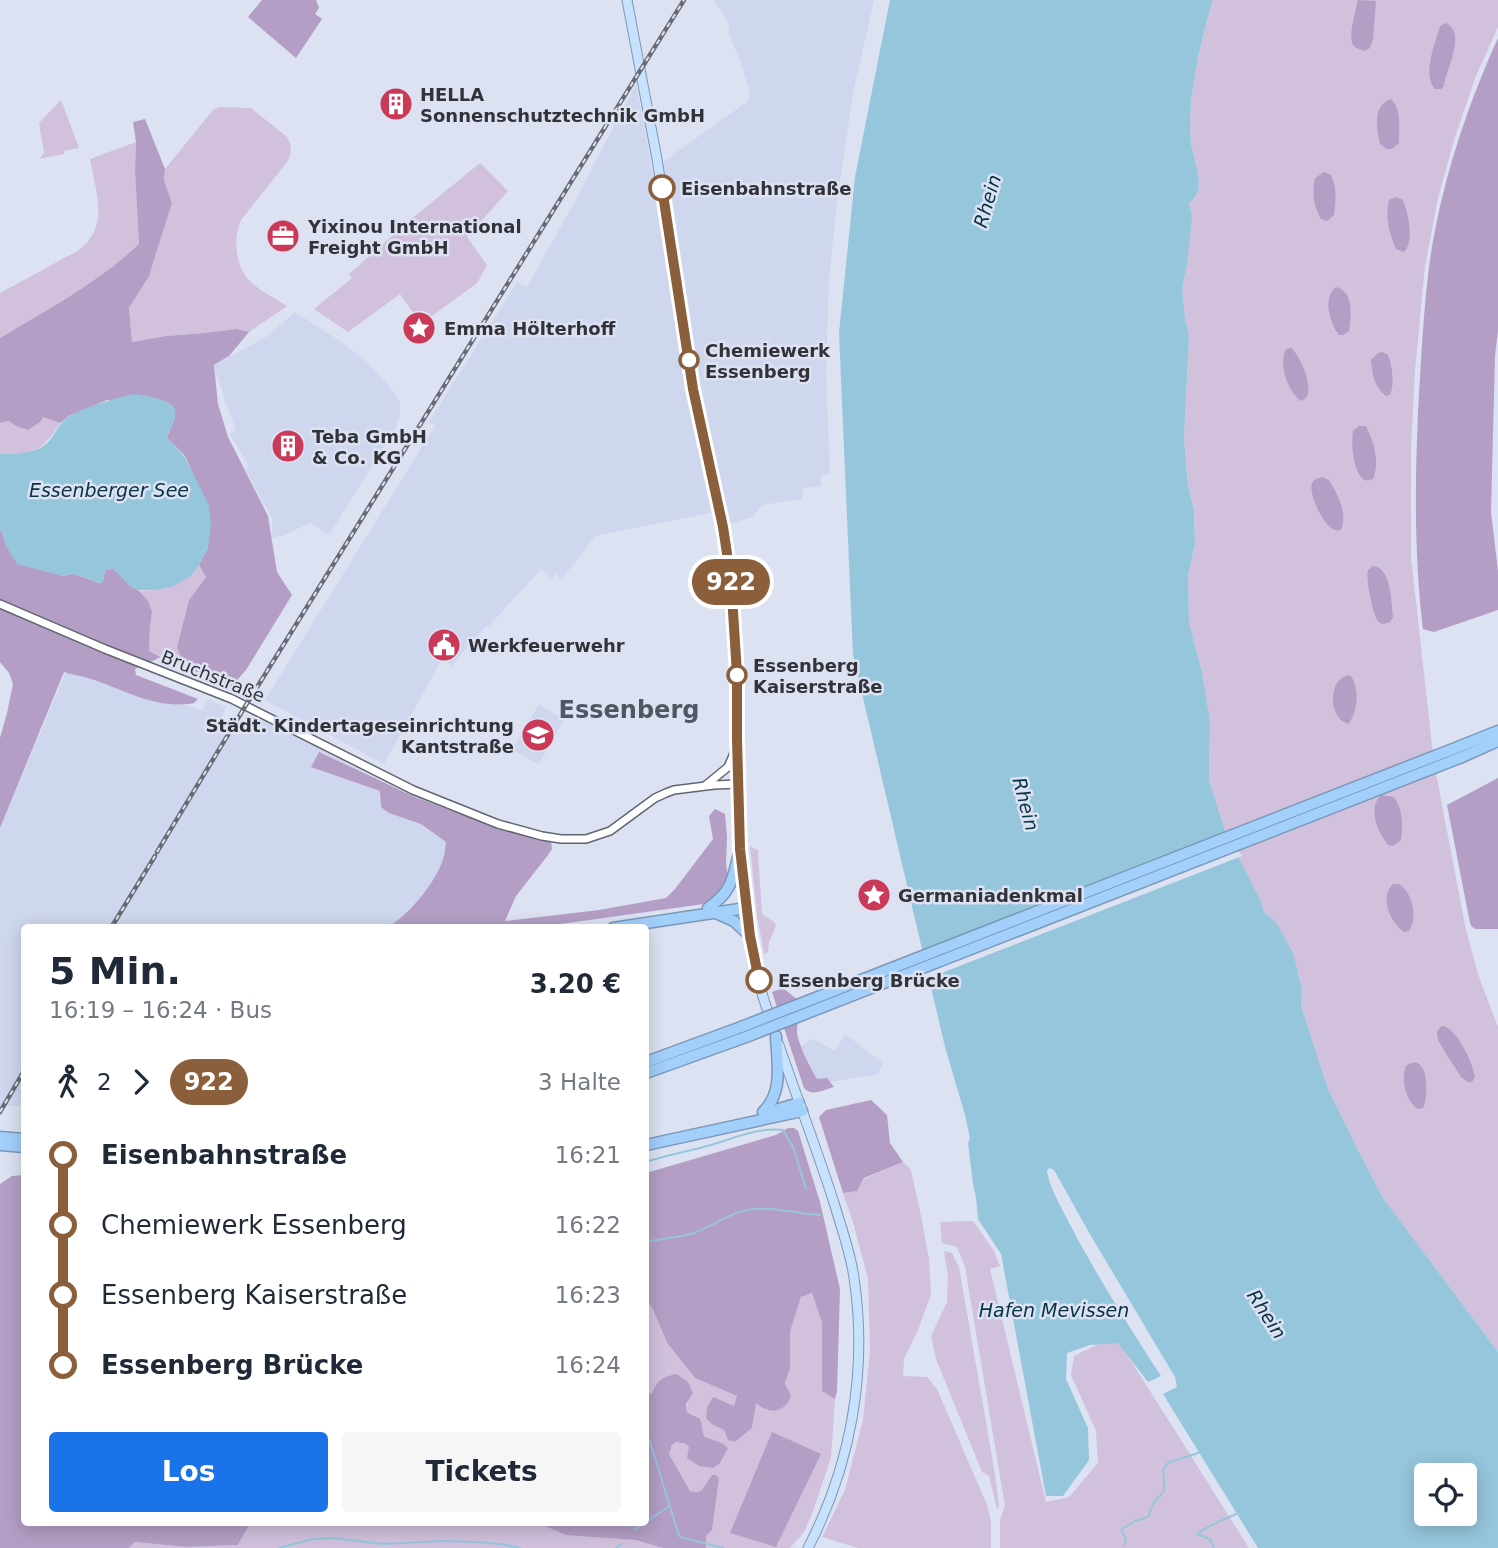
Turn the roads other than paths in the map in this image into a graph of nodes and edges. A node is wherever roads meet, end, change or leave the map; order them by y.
1 (627, 0) edge
2 (0, 604) edge
3 (1498, 732) edge
4 (1498, 741) edge
5 (737, 745) junction
6 (1460, 752) junction
7 (738, 784) junction
8 (705, 786) junction
9 (740, 849) junction
10 (745, 905) junction
11 (710, 910) junction
12 (635, 924) edge
13 (750, 936) junction
14 (744, 1032) junction
15 (776, 1036) junction
16 (649, 1061) edge
17 (649, 1072) edge
18 (801, 1107) junction
19 (761, 1114) junction
20 (4, 1142) edge
21 (649, 1142) edge
22 (649, 1142) edge
23 (21, 1146) edge
24 (808, 1548) edge

1 - 5 main road
2 - 8 street, Bruchstraße
3 - 6 highway
4 - 6 highway
5 - 7 main road
5 - 8 street
6 - 14 highway, bridge
7 - 8 street, Bruchstraße
7 - 9 main road
9 - 10 main road
9 - 11 highway
10 - 11 highway
10 - 13 main road
11 - 12 highway
11 - 13 highway
13 - 15 main road
14 - 16 highway
14 - 17 highway
15 - 18 main road
15 - 19 highway
18 - 19 highway
18 - 21 highway
18 - 24 main road
19 - 22 highway
20 - 23 highway

